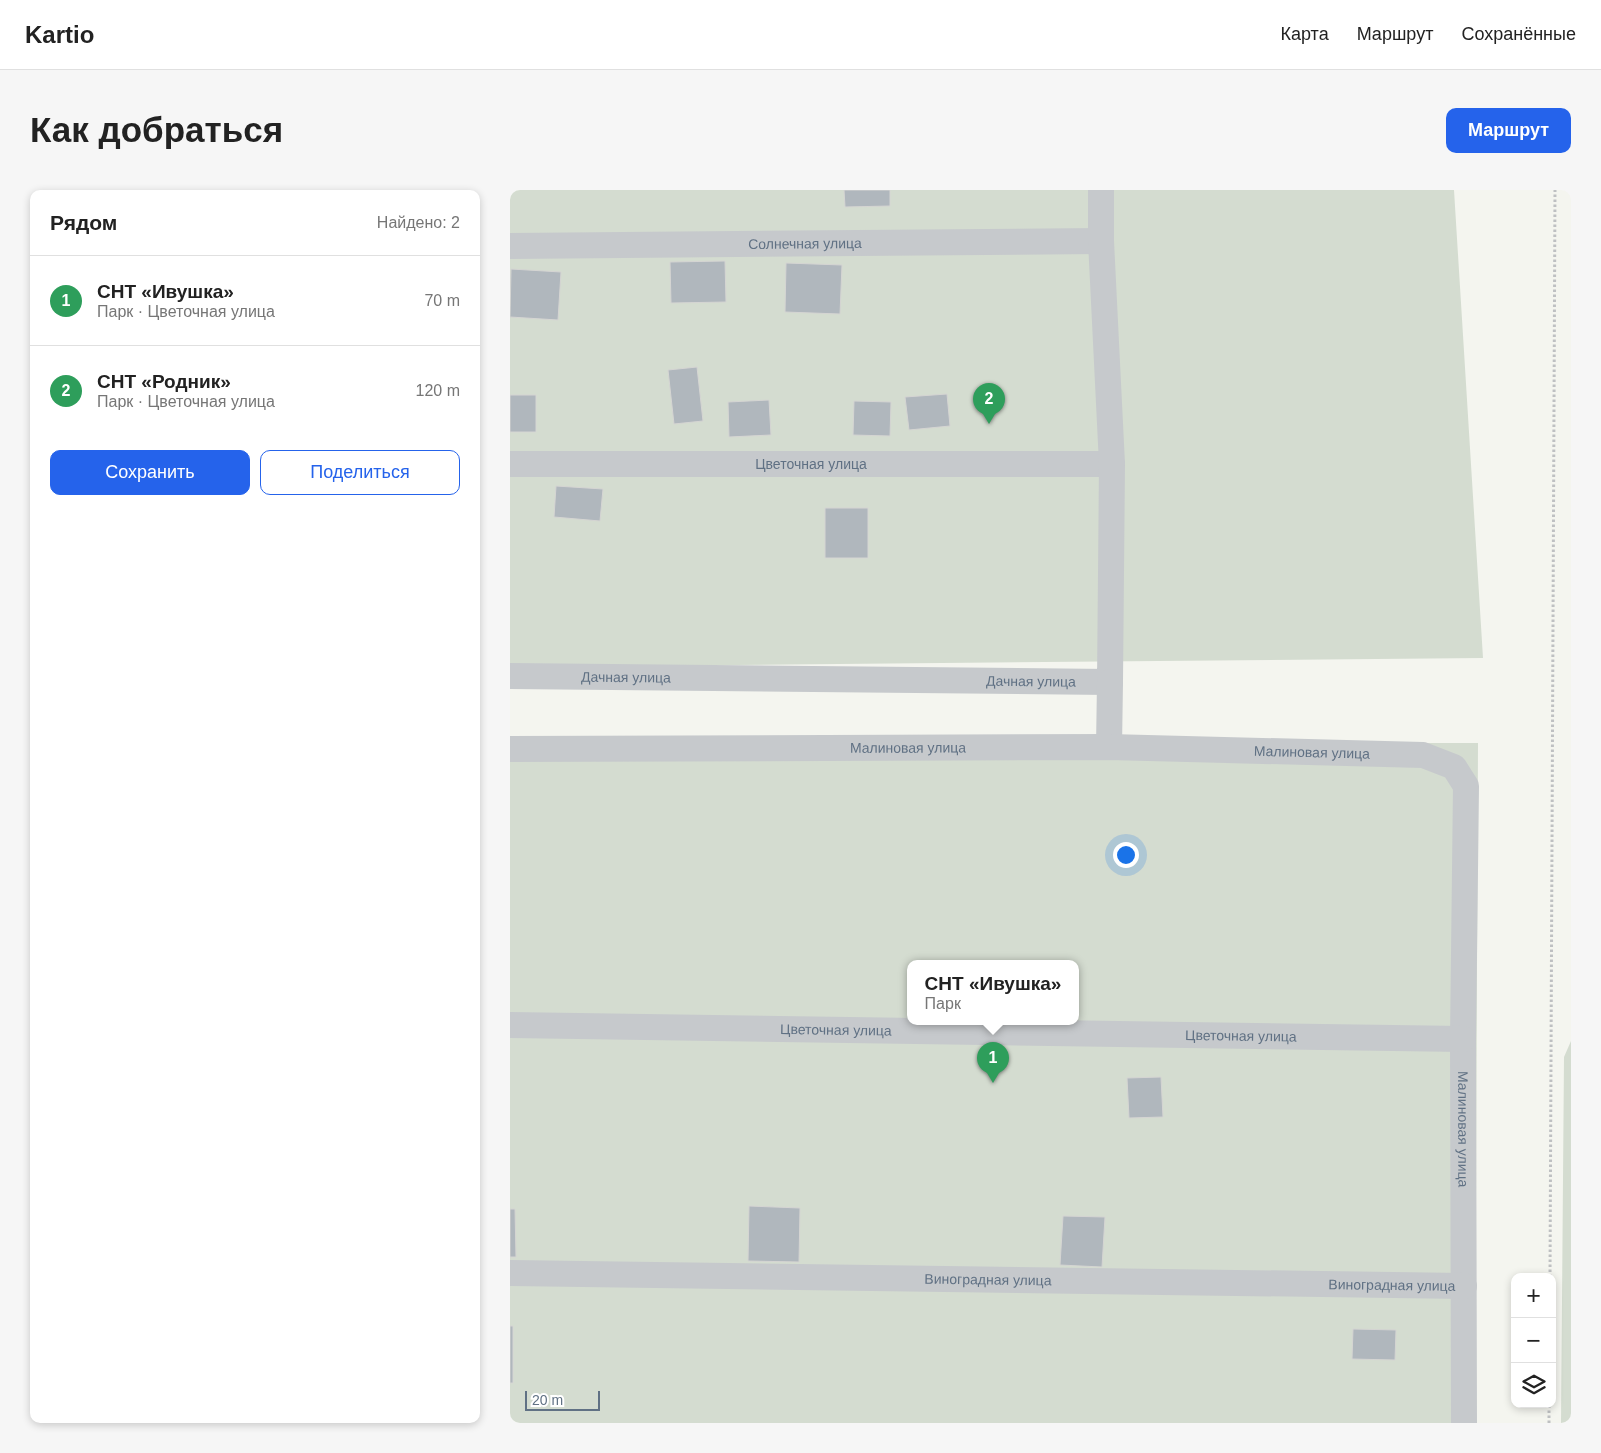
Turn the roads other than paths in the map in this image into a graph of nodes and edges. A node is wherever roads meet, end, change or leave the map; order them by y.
1 (1101, 190) edge
2 (1101, 241) junction
3 (510, 246) edge
4 (510, 464) edge
5 (1112, 464) junction
6 (510, 676) edge
7 (1110, 682) junction
8 (1109, 747) junction
9 (510, 750) edge
10 (510, 1025) edge
11 (1464, 1038) junction
12 (510, 1273) edge
13 (1464, 1286) junction
14 (1464, 1423) edge

1 - 2 street
2 - 3 street, Солнечная улица
2 - 5 street
4 - 5 street, Цветочная улица
5 - 7 street
6 - 7 street, Дачная улица
7 - 8 street
8 - 9 street, Малиновая улица
8 - 11 street, Малиновая улица
10 - 11 street, Цветочная улица
11 - 13 street, Малиновая улица
12 - 13 street, Виноградная улица
13 - 14 street, Малиновая улица

